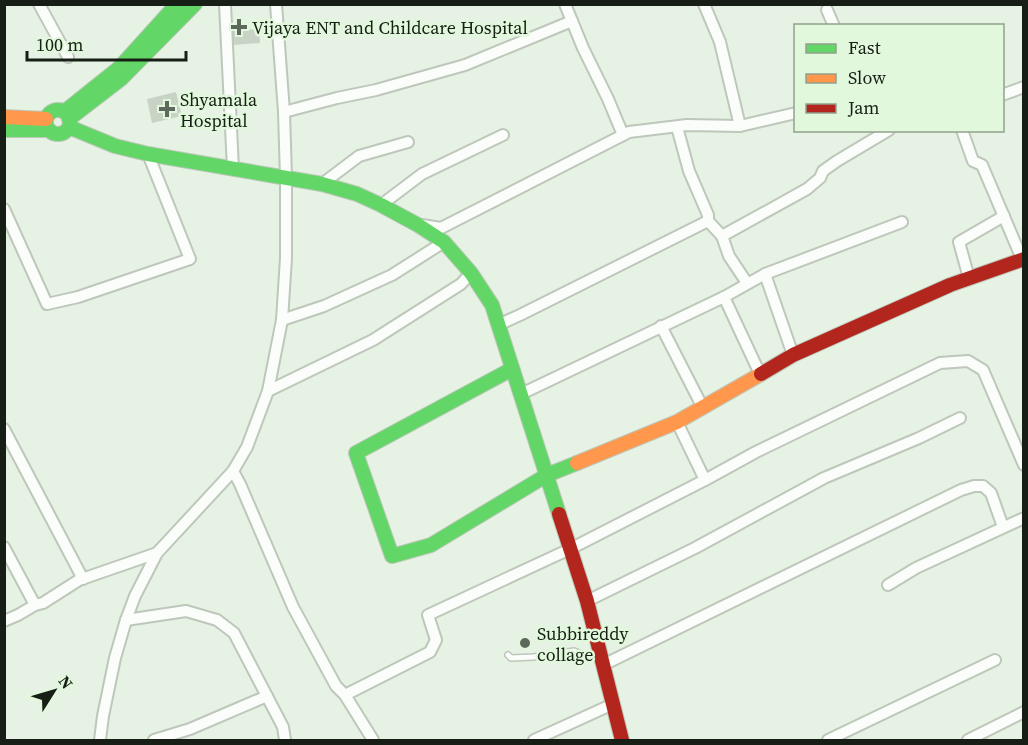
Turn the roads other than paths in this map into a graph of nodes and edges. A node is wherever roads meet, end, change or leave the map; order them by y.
1 (39, 4) edge
2 (177, 4) edge
3 (195, 4) edge
4 (225, 4) edge
5 (276, 4) edge
6 (565, 4) edge
7 (704, 4) edge
8 (826, 10) dead end
9 (572, 21) junction
10 (833, 24) edge
11 (68, 57) dead end
12 (134, 59) junction
13 (1023, 89) edge
14 (1004, 94) edge
15 (284, 112) junction
16 (794, 112) edge
17 (4, 117) edge
18 (67, 119) junction
19 (47, 125) junction
20 (740, 126) junction
21 (676, 127) junction
22 (4, 130) edge
23 (886, 132) edge
24 (963, 132) edge
25 (503, 135) dead end
26 (623, 135) junction
27 (408, 142) dead end
28 (148, 154) junction
29 (232, 169) junction
30 (286, 178) junction
31 (322, 184) junction
32 (381, 205) junction
33 (4, 209) edge
34 (1004, 216) junction
35 (708, 221) junction
36 (902, 222) dead end
37 (418, 225) junction
38 (722, 236) junction
39 (444, 242) junction
40 (1023, 259) edge
41 (471, 273) junction
42 (765, 274) junction
43 (969, 278) junction
44 (747, 283) junction
45 (724, 297) junction
46 (282, 320) junction
47 (498, 325) junction
48 (662, 326) junction
49 (793, 355) junction
50 (512, 369) junction
51 (760, 374) junction
52 (268, 391) junction
53 (520, 394) junction
54 (703, 408) junction
55 (960, 418) dead end
56 (677, 422) junction
57 (4, 429) edge
58 (1023, 465) edge
59 (233, 471) junction
60 (547, 475) junction
61 (705, 480) junction
62 (1023, 518) edge
63 (1003, 527) junction
64 (4, 547) edge
65 (570, 549) junction
66 (157, 553) junction
67 (83, 579) junction
68 (888, 585) dead end
69 (587, 601) junction
70 (35, 605) junction
71 (126, 620) junction
72 (4, 621) edge
73 (508, 655) dead end
74 (601, 660) junction
75 (995, 660) dead end
76 (345, 695) junction
77 (267, 696) junction
78 (613, 704) junction
79 (1023, 712) edge
80 (284, 740) edge
81 (100, 741) edge
82 (154, 741) edge
83 (373, 741) edge
84 (534, 741) edge
85 (622, 741) edge
86 (828, 741) edge
87 (968, 741) edge

1 - 11 street
2 - 12 main road
3 - 12 main road
4 - 29 street
5 - 15 street
6 - 9 street
7 - 20 street
8 - 10 street
9 - 15 street
9 - 26 street
12 - 18 main road
13 - 14 street
15 - 30 street
16 - 20 street
17 - 19 main road
18 - 19 main road
18 - 19 main road
18 - 28 main road
19 - 22 main road
20 - 21 street
21 - 26 street
21 - 35 street
23 - 38 street
24 - 34 street
25 - 32 street
26 - 37 street
27 - 31 street
28 - 29 main road
28 - 33 street
29 - 30 main road
30 - 31 main road
30 - 46 street
31 - 32 main road
32 - 37 main road
34 - 40 street
34 - 43 street
35 - 38 street
35 - 47 street
36 - 42 street
37 - 39 main road
38 - 44 street
39 - 41 main road
39 - 46 street
40 - 43 main road
41 - 47 main road
41 - 52 street
42 - 44 street
42 - 49 street
43 - 49 main road
44 - 45 street
45 - 48 street
45 - 51 street
46 - 52 street
47 - 50 main road
48 - 53 street
48 - 54 street
49 - 51 main road
50 - 53 main road
50 - 60 main road
51 - 54 main road
52 - 59 street
53 - 60 main road
54 - 56 main road
55 - 69 street
56 - 60 main road
56 - 61 street
57 - 67 street
58 - 61 street
59 - 66 street
59 - 76 street
60 - 65 main road
61 - 65 street
62 - 63 street
63 - 68 street
63 - 74 street
64 - 70 street
65 - 69 main road
65 - 76 street
66 - 67 street
66 - 71 street
67 - 70 street
69 - 74 main road
70 - 72 street
71 - 77 street
71 - 81 street
73 - 74 lane
74 - 78 main road
75 - 86 street
76 - 83 street
77 - 80 street
77 - 82 street
78 - 84 street
78 - 85 main road
79 - 87 street

